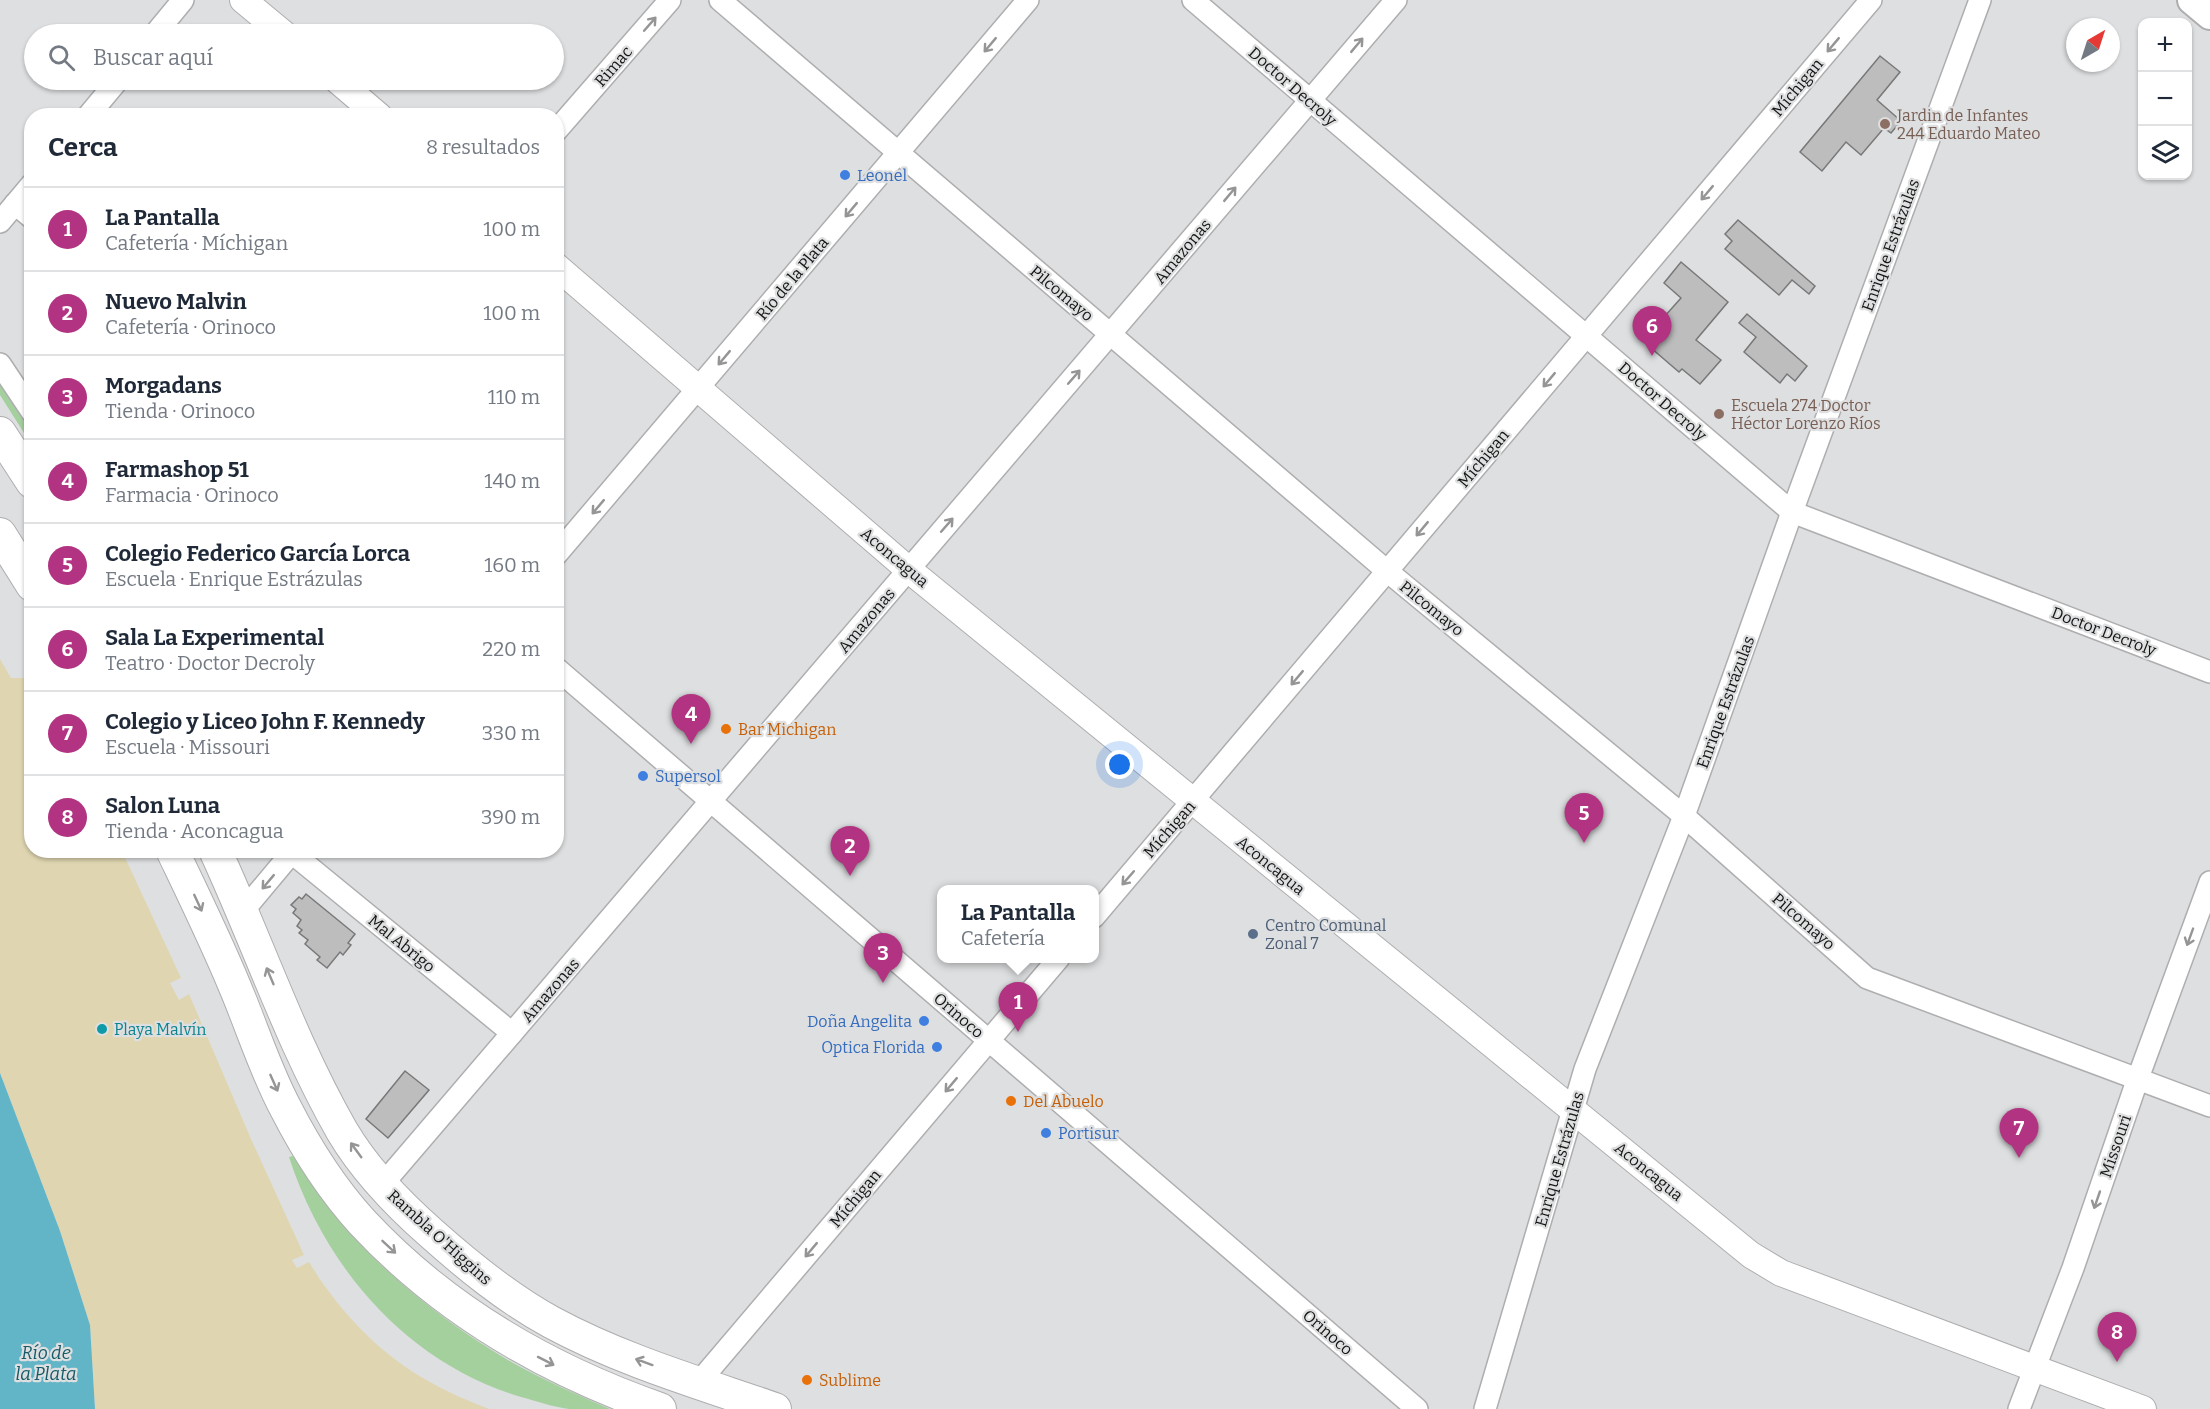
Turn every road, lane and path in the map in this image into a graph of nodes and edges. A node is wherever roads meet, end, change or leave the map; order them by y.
1 (183, 0) edge
2 (243, 0) edge
3 (670, 0) edge
4 (720, 0) edge
5 (1028, 0) edge
6 (1193, 0) edge
7 (1396, 0) edge
8 (1871, 0) edge
9 (1980, 0) edge
10 (2192, 0) edge
11 (2210, 15) edge
12 (163, 24) edge
13 (272, 24) edge
14 (110, 90) edge
15 (349, 90) edge
16 (1310, 100) junction
17 (95, 108) edge
18 (370, 108) edge
19 (564, 122) edge
20 (899, 153) junction
21 (24, 193) edge
22 (15, 204) junction
23 (24, 211) edge
24 (0, 222) edge
25 (564, 273) edge
26 (1111, 334) junction
27 (1587, 336) junction
28 (0, 364) edge
29 (699, 387) junction
30 (24, 400) edge
31 (0, 433) edge
32 (24, 470) edge
33 (1792, 512) junction
34 (0, 534) edge
35 (564, 546) edge
36 (909, 570) junction
37 (1387, 571) junction
38 (24, 572) edge
39 (2210, 672) edge
40 (564, 675) edge
41 (711, 801) junction
42 (1193, 801) junction
43 (1684, 816) junction
44 (176, 858) edge
45 (219, 858) edge
46 (288, 858) edge
47 (300, 858) edge
48 (2210, 882) edge
49 (243, 911) junction
50 (1099, 911) edge
51 (1055, 963) edge
52 (512, 1034) junction
53 (988, 1040) junction
54 (2138, 1078) junction
55 (2210, 1106) edge
56 (1573, 1110) junction
57 (382, 1185) junction
58 (2033, 1369) junction
59 (699, 1382) junction
60 (660, 1409) edge
61 (775, 1409) edge
62 (1417, 1409) edge
63 (1485, 1409) edge
64 (2019, 1409) edge
65 (2143, 1409) edge

1 - 12 street
2 - 13 street
19 -> 3 street, Rimac
4 - 20 street, Pilcomayo
5 -> 20 street, Río de la Plata
6 - 16 street, Doctor Decroly
16 -> 7 street, Amazonas
8 -> 27 street, Míchigan
9 - 33 street, Enrique Estrázulas
10 - 11 main road
14 - 17 street
15 - 18 street
26 -> 16 street, Amazonas
16 - 27 street, Doctor Decroly
20 - 26 street, Pilcomayo
20 -> 29 street, Río de la Plata
21 - 22 street
22 - 23 street
22 - 24 street
25 - 29 street, Aconcagua
36 -> 26 street, Amazonas
26 - 37 street, Pilcomayo
27 - 33 street, Doctor Decroly
27 -> 37 street, Míchigan
28 - 30 street
29 -> 35 street, Río de la Plata
29 - 36 street, Aconcagua
31 - 32 main road
33 - 39 street, Doctor Decroly
33 - 43 street, Enrique Estrázulas
34 - 38 main road
36 - 41 street, Amazonas
36 - 42 street, Aconcagua
37 -> 42 street, Míchigan
37 - 43 street, Pilcomayo
40 - 41 street, Orinoco
41 - 52 street, Amazonas
41 - 53 street, Orinoco
42 -> 50 street, Míchigan
42 - 56 street, Aconcagua
43 - 54 street, Pilcomayo
43 - 56 street, Enrique Estrázulas
44 -> 60 main road
45 - 49 main road, Rambla O'Higgins
46 -> 49 street
47 - 52 street, Mal Abrigo
48 -> 54 street, Missouri
57 -> 49 main road, Rambla O'Higgins
51 - 53 street, Míchigan
52 - 57 street, Amazonas
53 -> 59 street, Míchigan
53 - 62 street, Orinoco
54 - 55 street, Pilcomayo
54 -> 58 street, Missouri
56 - 58 street, Aconcagua
56 - 63 street, Enrique Estrázulas
59 -> 57 main road, Rambla O'Higgins
58 - 64 street, Missouri
58 - 65 street, Aconcagua
59 - 61 main road, Rambla O'Higgins

